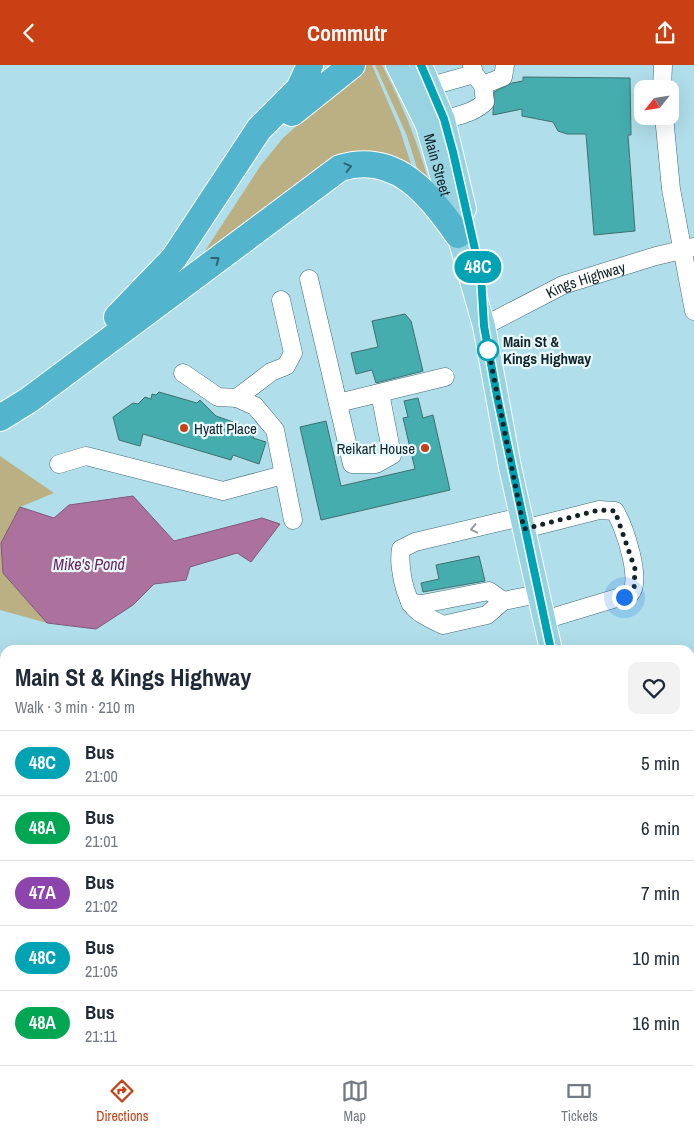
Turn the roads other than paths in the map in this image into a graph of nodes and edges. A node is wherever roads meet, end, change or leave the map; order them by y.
1 (310, 65) edge
2 (332, 65) edge
3 (352, 65) edge
4 (397, 65) edge
5 (407, 65) edge
6 (421, 65) edge
7 (438, 65) edge
8 (506, 65) edge
9 (663, 65) edge
10 (476, 75) edge
11 (662, 80) edge
12 (431, 86) junction
13 (299, 89) junction
14 (444, 119) junction
15 (665, 125) edge
16 (458, 235) junction
17 (688, 248) edge
18 (309, 279) dead end
19 (281, 300) dead end
20 (694, 311) edge
21 (484, 326) junction
22 (121, 331) junction
23 (183, 373) dead end
24 (445, 377) dead end
25 (380, 393) junction
26 (238, 398) junction
27 (338, 403) junction
28 (0, 405) edge
29 (0, 419) edge
30 (59, 464) dead end
31 (284, 475) junction
32 (293, 520) dead end
33 (522, 523) junction
34 (538, 594) junction
35 (499, 598) junction
36 (421, 606) junction
37 (544, 620) junction
38 (549, 645) edge

1 - 13 highway
2 - 13 highway
3 - 22 highway
4 - 16 main road, Main Street
5 - 14 main road
6 - 12 main road, Main Street
7 - 12 main road
8 - 10 street
9 - 11 street
10 - 12 street
10 - 14 street
12 - 14 main road, Main Street
13 - 28 highway
14 - 21 main road, Main Street
15 - 17 street
16 - 21 main road, Main Street
22 -> 16 highway
17 - 20 street
17 - 21 street, Kings Highway
18 - 27 street
19 - 26 street
21 - 33 main road, Main Street
22 - 29 highway
23 - 26 street
24 - 25 street
25 - 27 street
25 - 27 street
26 - 31 street
30 - 31 street
31 - 32 street
33 - 34 main road, Main Street
33 -> 36 street
33 - 37 street
34 - 35 street
34 - 37 main road, Main Street
35 - 36 street
35 - 36 street
37 - 38 main road, Main Street

